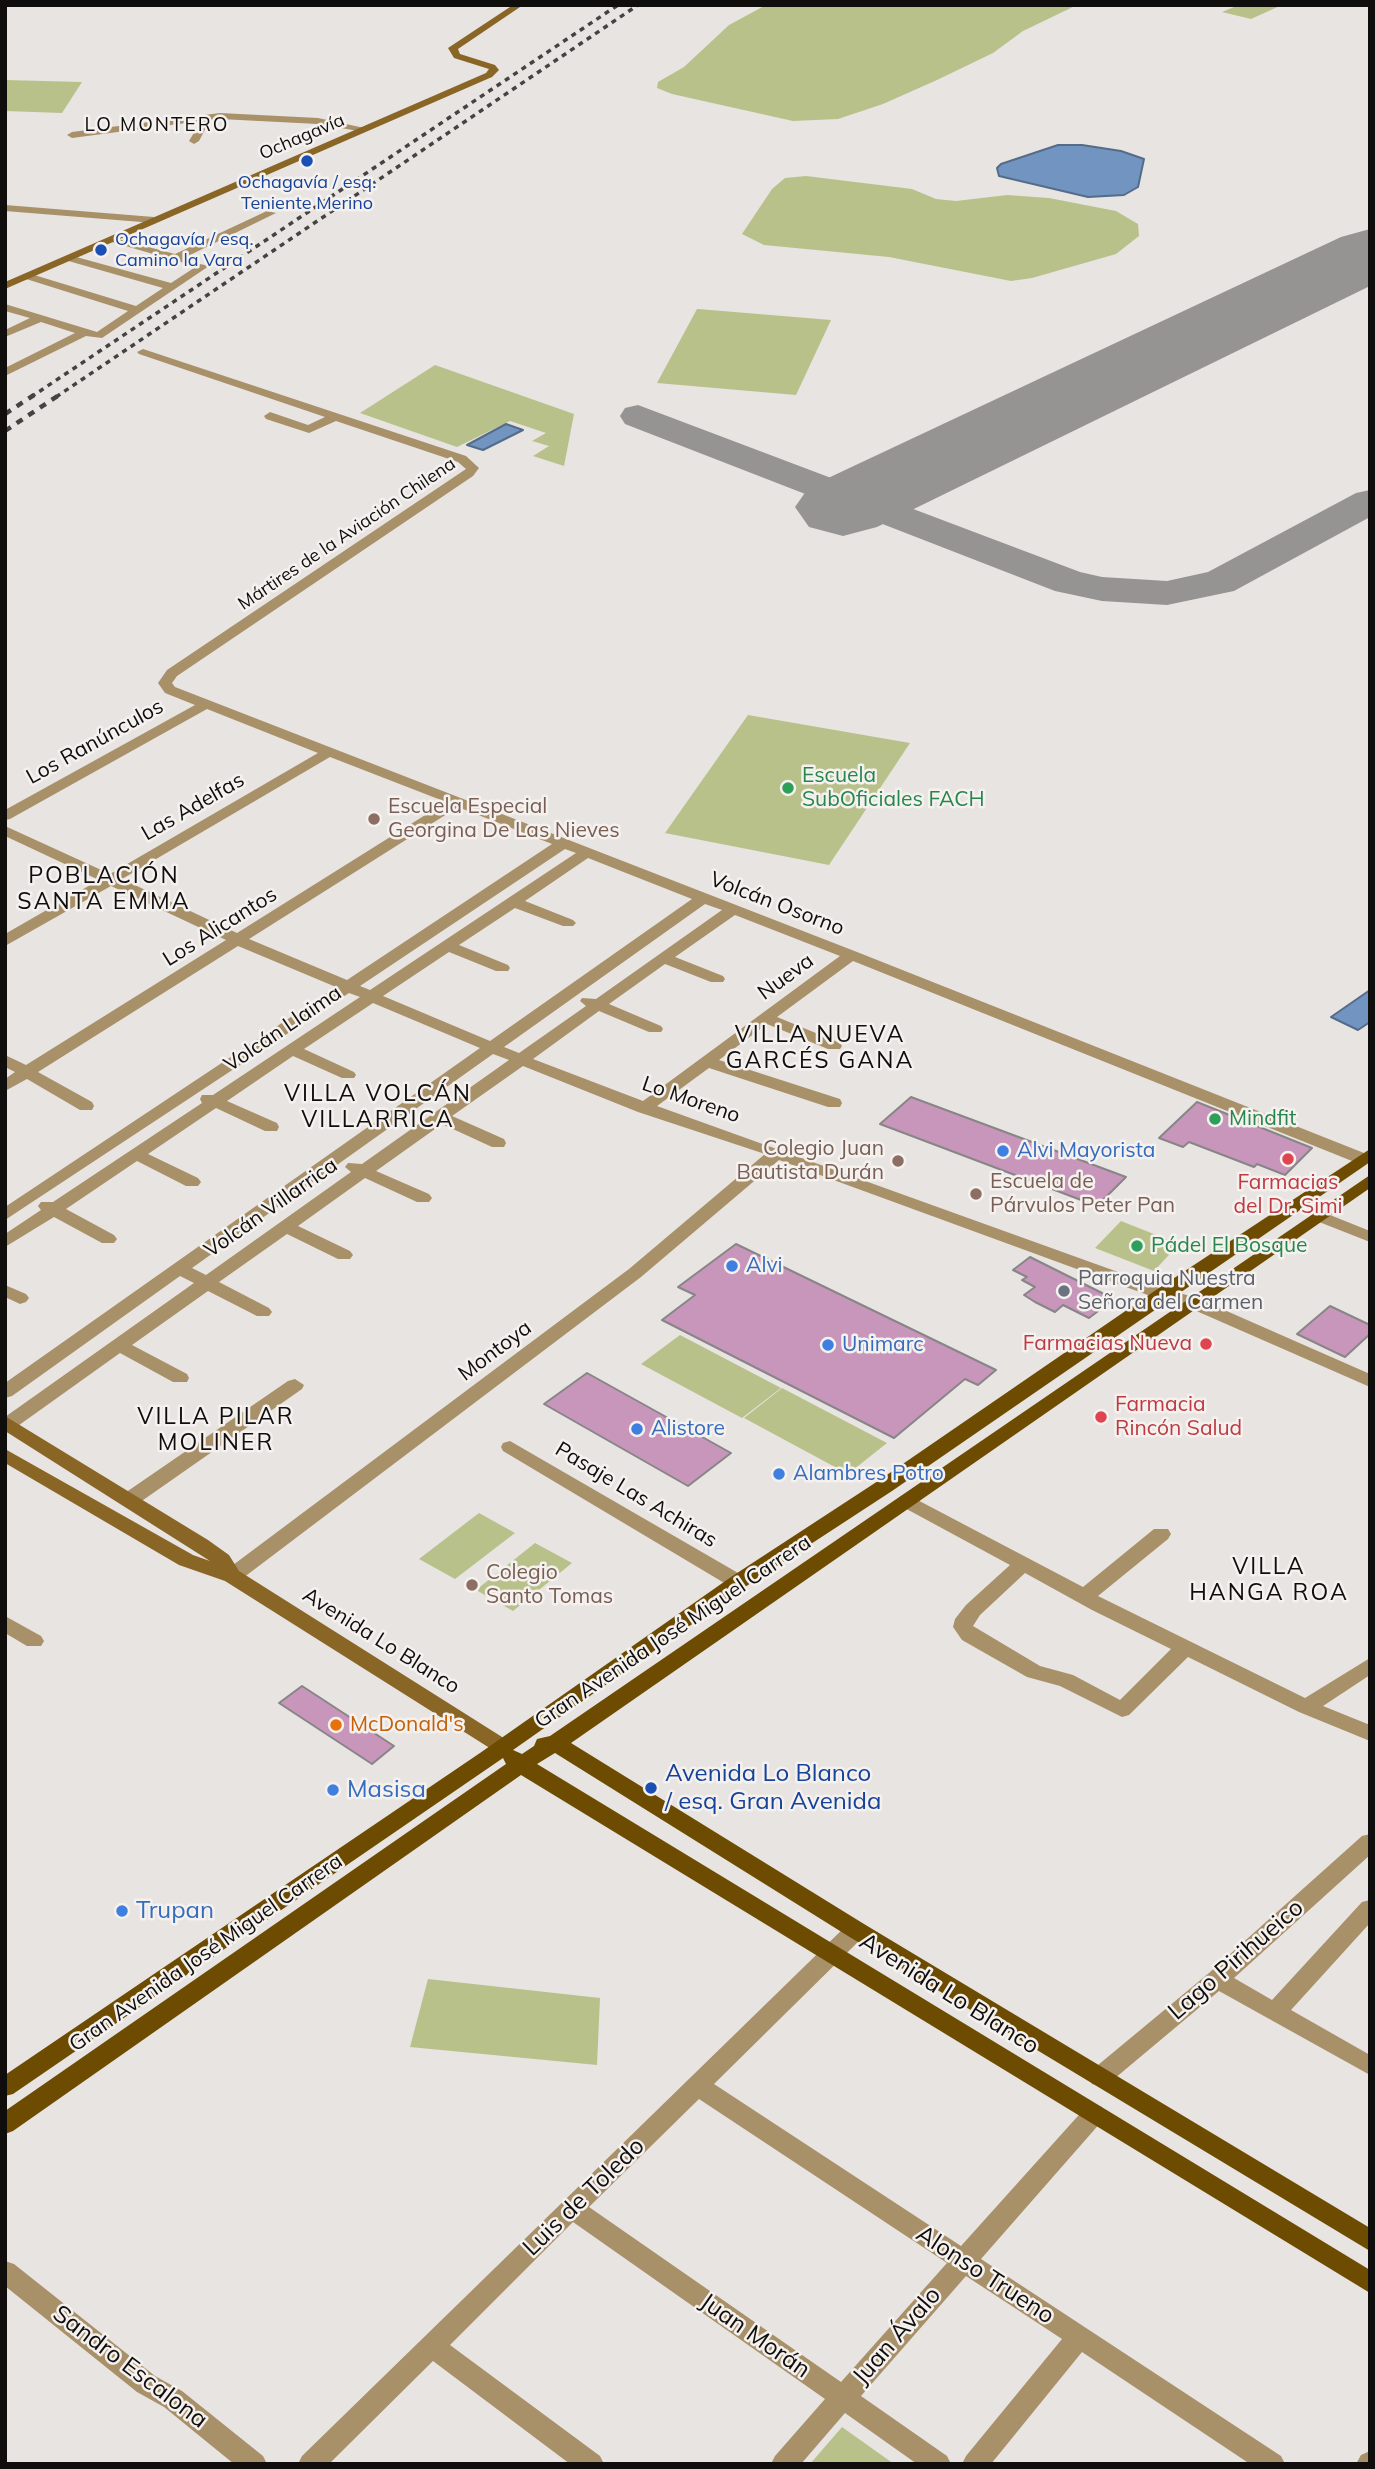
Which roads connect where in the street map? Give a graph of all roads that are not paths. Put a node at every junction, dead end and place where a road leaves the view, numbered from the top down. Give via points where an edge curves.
1 (519, 5) edge
2 (204, 117) junction
3 (364, 129) junction
4 (72, 135) dead end
5 (194, 141) dead end
6 (5, 208) edge
7 (271, 213) dead end
8 (154, 220) junction
9 (110, 240) junction
10 (69, 258) junction
11 (175, 258) junction
12 (27, 276) junction
13 (5, 286) edge
14 (172, 287) junction
15 (5, 307) edge
16 (137, 310) junction
17 (40, 318) junction
18 (85, 332) junction
19 (5, 334) edge
20 (143, 352) dead end
21 (5, 373) edge
22 (295, 404) junction
23 (335, 417) junction
24 (174, 693) joint
25 (205, 705) junction
26 (329, 752) junction
27 (456, 802) junction
28 (5, 816) edge
29 (5, 830) edge
30 (562, 844) junction
31 (586, 853) junction
32 (111, 880) junction
33 (703, 898) junction
34 (514, 902) junction
35 (733, 909) junction
36 (568, 923) dead end
37 (238, 940) junction
38 (5, 941) edge
39 (448, 946) junction
40 (851, 955) junction
41 (663, 958) junction
42 (502, 968) dead end
43 (717, 979) dead end
44 (346, 987) junction
45 (569, 993) junction
46 (370, 998) junction
47 (597, 1005) junction
48 (771, 1020) junction
49 (655, 1028) dead end
50 (834, 1046) dead end
51 (492, 1048) junction
52 (292, 1050) junction
53 (5, 1060) edge
54 (520, 1060) junction
55 (712, 1064) junction
56 (28, 1072) junction
57 (348, 1075) dead end
58 (5, 1086) edge
59 (189, 1091) junction
60 (215, 1102) junction
61 (834, 1103) dead end
62 (86, 1107) dead end
63 (644, 1108) junction
64 (440, 1117) junction
65 (271, 1127) dead end
66 (498, 1143) dead end
67 (777, 1153) junction
68 (136, 1154) junction
69 (1367, 1156) edge
70 (335, 1159) junction
71 (363, 1171) junction
72 (1370, 1180) edge
73 (192, 1182) dead end
74 (32, 1198) junction
75 (423, 1198) dead end
76 (54, 1210) junction
77 (5, 1215) edge
78 (1320, 1216) junction
79 (285, 1227) junction
80 (1370, 1237) edge
81 (108, 1239) dead end
82 (5, 1242) edge
83 (344, 1255) dead end
84 (180, 1269) junction
85 (206, 1283) junction
86 (1162, 1294) junction
87 (1191, 1302) junction
88 (263, 1312) dead end
89 (118, 1345) junction
90 (180, 1378) dead end
91 (1370, 1381) edge
92 (295, 1385) dead end
93 (5, 1392) edge
94 (6, 1423) edge
95 (510, 1447) dead end
96 (5, 1455) edge
97 (129, 1500) junction
98 (908, 1501) junction
99 (1161, 1534) dead end
100 (1024, 1563) junction
101 (232, 1576) junction
102 (738, 1583) junction
103 (1084, 1597) junction
104 (5, 1623) edge
105 (34, 1641) dead end
106 (1186, 1647) junction
107 (1370, 1665) edge
108 (1306, 1707) junction
109 (1370, 1734) edge
110 (555, 1743) junction
111 (503, 1748) junction
112 (520, 1764) junction
113 (1370, 1842) edge
114 (1370, 1908) edge
115 (856, 1930) junction
116 (833, 1954) junction
117 (1217, 1979) junction
118 (1275, 2012) junction
119 (1370, 2066) edge
120 (1100, 2077) junction
121 (698, 2086) junction
122 (5, 2087) edge
123 (1094, 2114) junction
124 (5, 2124) edge
125 (573, 2208) junction
126 (1370, 2241) edge
127 (963, 2261) junction
128 (5, 2271) edge
129 (1370, 2283) edge
130 (1079, 2337) junction
131 (432, 2346) junction
132 (842, 2397) junction
133 (254, 2464) edge
134 (311, 2464) edge
135 (590, 2464) edge
136 (783, 2464) edge
137 (938, 2464) edge
138 (975, 2464) edge
139 (1272, 2464) edge

1 - 3 main road, Ochagavía via 453,50 494,68 491,74
2 - 3 street via 307,120
2 - 4 street
2 - 5 street via 206,122
3 - 8 main road, Ochagavía
6 - 8 street
7 - 11 street
8 - 9 main road, Ochagavía
9 - 10 main road, Ochagavía
9 - 11 street
10 - 12 main road, Ochagavía
10 - 14 street
11 - 14 street via 204,266
12 - 13 main road, Ochagavía
12 - 16 street
14 - 16 street
15 - 17 street
16 - 18 street via 98,336
17 - 18 street
17 - 19 street
18 - 21 street
20 - 22 street, Mártires de la Aviación Chilena
22 - 23 street, Mártires de la Aviación Chilena
22 - 23 street via 270,416 309,429
23 - 24 street, Mártires de la Aviación Chilena via 466,461 473,469 172,673 165,683
24 - 25 street, Volcán Osorno
25 - 26 street, Volcán Osorno
25 - 28 street, Los Ranúnculos
26 - 27 street, Volcán Osorno
26 - 32 street, Las Adelfas
27 - 30 street, Volcán Osorno
27 - 37 street, Los Alicantos
29 - 32 street, Lo Moreno
30 - 31 street, Volcán Osorno
30 - 44 street, Volcán Llaima
31 - 33 street, Volcán Osorno
31 - 34 street, Volcán Llaima
32 - 37 street, Lo Moreno
32 - 38 street, Las Adelfas
33 - 35 street, Volcán Osorno
33 - 45 street, Volcán Villarrica
34 - 36 street
34 - 39 street, Volcán Llaima
35 - 40 street, Volcán Osorno
35 - 41 street, Volcán Villarrica
37 - 44 street, Lo Moreno
37 - 56 street, Los Alicantos
39 - 42 street
39 - 46 street, Volcán Llaima
40 - 48 street, Nueva
40 - 69 street, Volcán Osorno
41 - 43 street
41 - 47 street, Volcán Villarrica
44 - 46 street, Lo Moreno
44 - 59 street, Volcán Llaima
45 - 47 street
45 - 51 street, Volcán Villarrica
46 - 51 street, Lo Moreno
46 - 52 street, Volcán Llaima
47 - 49 street
47 - 54 street, Volcán Villarrica
48 - 50 street
48 - 55 street, Nueva
51 - 54 street, Lo Moreno
51 - 70 street, Volcán Villarrica
52 - 57 street
52 - 60 street, Volcán Llaima
53 - 56 street
54 - 63 street, Lo Moreno
54 - 64 street, Volcán Villarrica
55 - 61 street
55 - 63 street, Nueva
56 - 58 street, Los Alicantos
56 - 62 street
59 - 60 street
59 - 74 street, Volcán Llaima
60 - 65 street
60 - 68 street, Volcán Llaima
63 - 67 street, Lo Moreno
64 - 66 street
64 - 71 street, Volcán Villarrica
67 - 86 street, Lo Moreno
67 - 101 street, Montoya via 635,1273
68 - 73 street
68 - 76 street, Volcán Llaima
69 - 86 main road, Gran Avenida José Miguel Carrera
70 - 71 street
70 - 84 street, Volcán Villarrica
71 - 75 street
71 - 79 street, Volcán Villarrica
72 - 78 main road, Gran Avenida José Miguel Carrera
74 - 76 street
74 - 77 street, Volcán Llaima
76 - 81 street
76 - 82 street, Volcán Llaima
78 - 80 street
78 - 87 main road, Gran Avenida José Miguel Carrera
79 - 83 street
79 - 85 street, Volcán Villarrica
84 - 85 street
84 - 93 street, Volcán Villarrica
85 - 88 street
85 - 89 street, Volcán Villarrica
86 - 87 street, Lo Moreno
86 - 102 main road, Gran Avenida José Miguel Carrera
87 - 91 street, Lo Moreno
87 - 98 main road, Gran Avenida José Miguel Carrera
89 - 90 street
89 - 94 street, Volcán Villarrica
92 - 97 street
94 - 97 main road, Avenida Lo Blanco
95 - 102 street, Pasaje Las Achiras
96 - 101 main road, Avenida Lo Blanco via 186,1560
97 - 101 main road, Avenida Lo Blanco via 215,1554
98 - 100 street
98 - 110 main road, Gran Avenida José Miguel Carrera
99 - 103 street
100 - 103 street
100 - 106 street via 972,1610 963,1627 969,1635 1034,1672 1066,1680 1122,1710
101 - 111 main road, Avenida Lo Blanco
102 - 111 main road, Gran Avenida José Miguel Carrera
103 - 106 street
104 - 105 street
106 - 108 street
107 - 108 street
108 - 109 street
110 - 111 main road
110 - 112 main road, Gran Avenida José Miguel Carrera
110 - 115 main road, Avenida Lo Blanco
111 - 112 main road, Avenida Lo Blanco
111 - 122 main road, Gran Avenida José Miguel Carrera
112 - 116 main road, Avenida Lo Blanco
112 - 124 main road, Gran Avenida José Miguel Carrera
113 - 117 street, Lago Pirihueico
114 - 118 street
115 - 116 street, Luis de Toledo
115 - 120 main road, Avenida Lo Blanco
116 - 121 street, Luis de Toledo
116 - 123 main road, Avenida Lo Blanco
117 - 118 street
117 - 120 street, Lago Pirihueico
118 - 119 street
120 - 126 main road, Avenida Lo Blanco
121 - 125 street, Luis de Toledo
121 - 127 street, Alonso Trueno
123 - 127 street, Juan Ávalo
123 - 129 main road, Avenida Lo Blanco
125 - 131 street, Luis de Toledo
125 - 132 street, Juan Morán
127 - 130 street, Alonso Trueno
127 - 132 street, Juan Ávalo
128 - 133 street, Sandro Escalona
130 - 138 street
130 - 139 street, Alonso Trueno
131 - 134 street, Luis de Toledo
131 - 135 street
132 - 136 street, Juan Ávalo
132 - 137 street, Juan Morán

